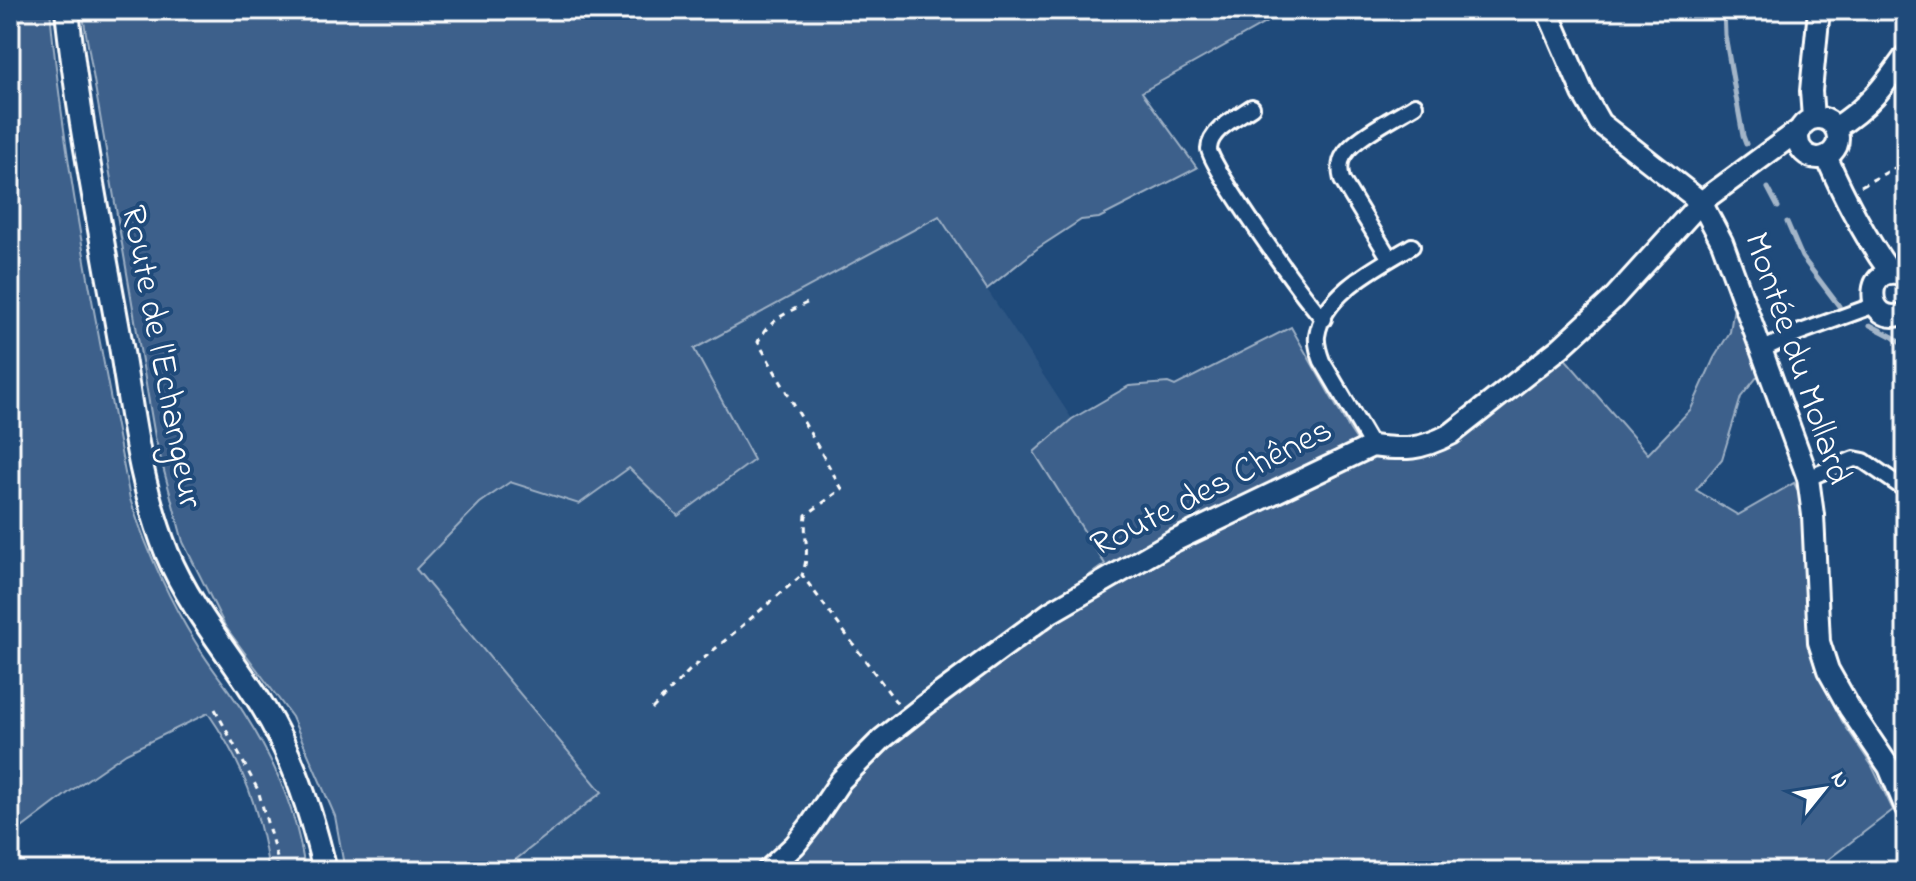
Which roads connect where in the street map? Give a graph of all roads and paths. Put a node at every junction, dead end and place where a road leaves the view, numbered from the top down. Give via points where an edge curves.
1 (67, 10) edge
2 (1547, 10) edge
3 (1819, 10) edge
4 (1906, 55) edge
5 (1415, 105) dead end
6 (1252, 107) dead end
7 (1836, 132) junction
8 (1810, 139) junction
9 (1906, 162) edge
10 (1843, 196) junction
11 (1701, 202) junction
12 (1412, 246) dead end
13 (1390, 259) junction
14 (1893, 275) edge
15 (807, 303) dead end
16 (1875, 305) junction
17 (1906, 313) edge
18 (1324, 319) junction
19 (1761, 350) junction
20 (1372, 446) junction
21 (1808, 478) junction
22 (1906, 490) edge
23 (802, 575) junction
24 (215, 709) dead end
25 (652, 709) dead end
26 (908, 719) junction
27 (1906, 808) edge
28 (277, 871) edge
29 (324, 871) edge
30 (767, 871) edge

1 - 29 main road, Route de l'Echangeur via 100,231 152,510 187,595 284,746
2 - 11 street via 1600,123
3 - 8 street
4 - 7 street via 1875,98
5 - 13 street via 1352,146 1340,169
6 - 18 street via 1217,133 1210,154
7 - 8 street via 1826,119
7 - 8 street via 1836,147
8 - 10 street
8 - 11 street, Route des Chênes via 1766,155
9 - 10 path
10 - 14 street
11 - 19 street, Montée du Mollard via 1722,242
11 - 20 street, Route des Chênes via 1612,300 1451,434 1405,450
12 - 13 street
13 - 18 street via 1349,286
14 - 16 street via 1874,287
15 - 23 path via 783,314 758,342 842,489 806,515 808,560
16 - 17 street via 1891,316
16 - 19 street
18 - 20 street via 1317,337 1319,354
19 - 21 street, Montée du Mollard
20 - 26 street, Route des Chênes via 1172,542 1051,612
21 - 22 street via 1854,459
21 - 27 street, Montée du Mollard via 1819,642 1828,670 1889,767
23 - 25 path
23 - 26 path
24 - 28 path via 258,790
26 - 30 street, Route des Chênes via 841,780 795,845

